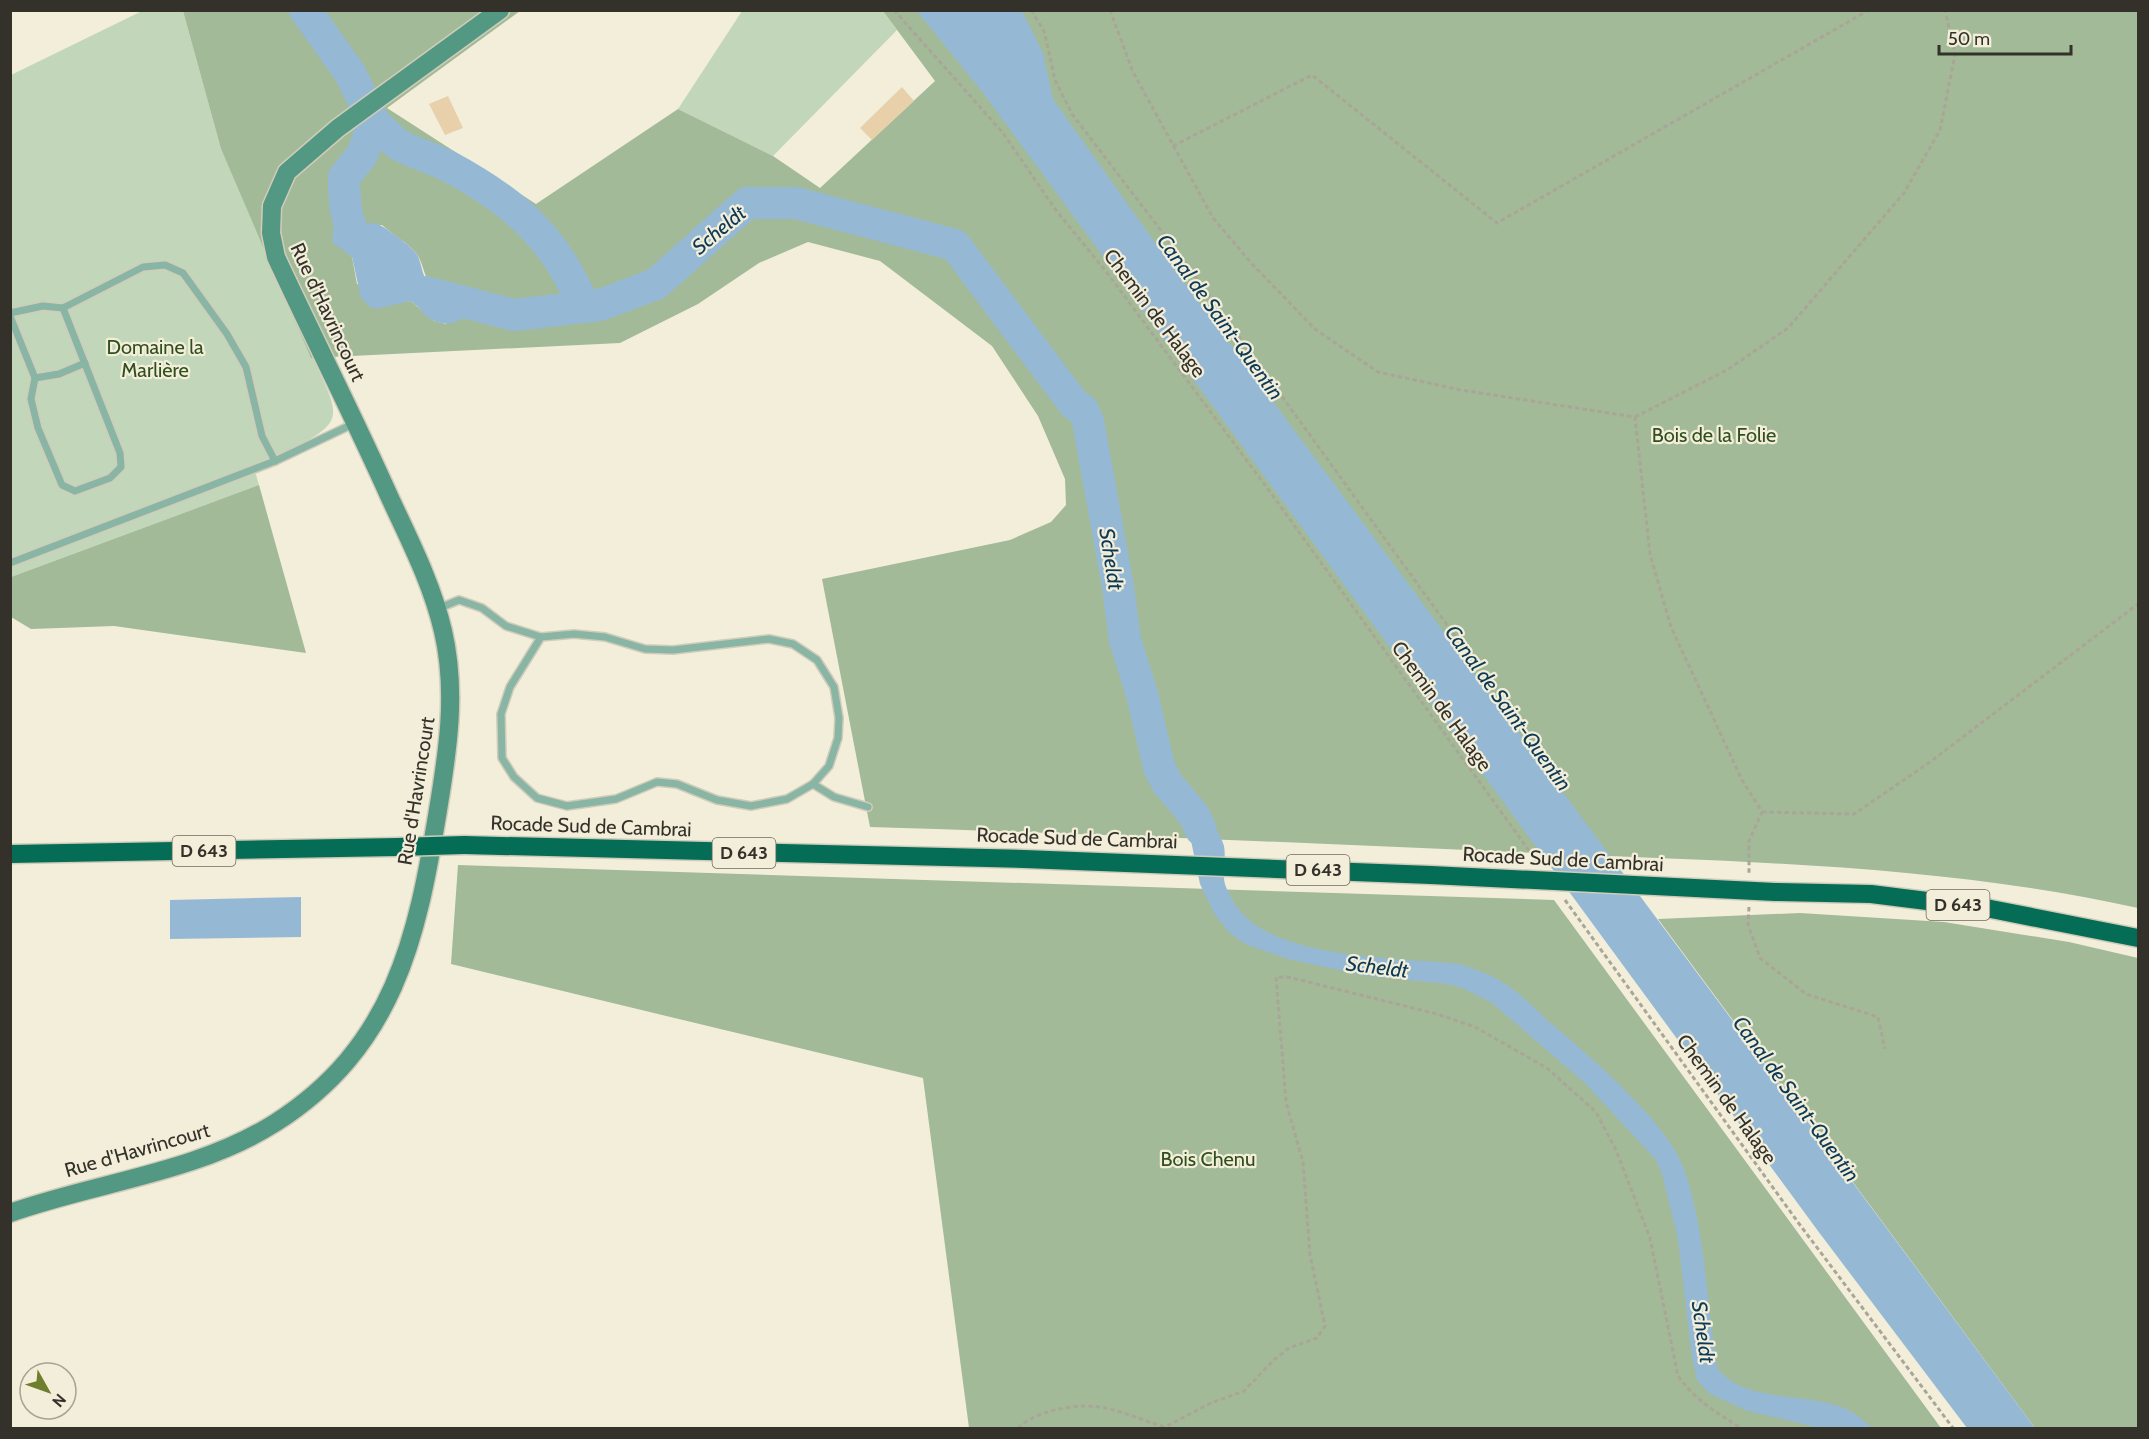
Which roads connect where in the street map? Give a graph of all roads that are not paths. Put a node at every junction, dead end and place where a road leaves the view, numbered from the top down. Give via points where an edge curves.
1 (500, 10) edge
2 (63, 308) junction
3 (10, 314) edge
4 (85, 363) junction
5 (35, 378) junction
6 (356, 423) junction
7 (275, 461) junction
8 (10, 562) edge
9 (437, 609) junction
10 (541, 637) junction
11 (813, 784) junction
12 (868, 807) dead end
13 (10, 854) edge
14 (2139, 938) edge
15 (10, 1213) edge

1 - 6 street, Rue d'Havrincourt via 338,128 287,172 272,206 271,233 276,257
2 - 3 lane via 43,306
2 - 4 lane
2 - 7 lane via 143,267 165,265 183,273 246,368 262,436
3 - 5 lane
4 - 5 lane via 59,374
4 - 5 lane via 120,453 121,467 110,478 75,491 62,484 38,428 31,399
6 - 7 lane
6 - 9 street, Rue d'Havrincourt
7 - 8 lane
9 - 10 lane via 459,600 482,608 506,626
9 - 15 street, Rue d'Havrincourt via 447,653 451,699 436,821 408,951 391,993 363,1041 303,1103 243,1140 175,1165
10 - 11 lane via 595,636 645,649 674,650 770,639 793,644 817,660 823,669 834,687 839,718 838,738 829,765
10 - 11 lane via 510,687 501,714 500,736 502,758 514,777 537,798 567,806 616,799 657,782 677,784 717,800 751,806 787,799
11 - 12 lane via 834,797
13 - 14 highway, Rocade Sud de Cambrai / D 643, bridge via 464,845 1024,859 1871,894 1991,909

